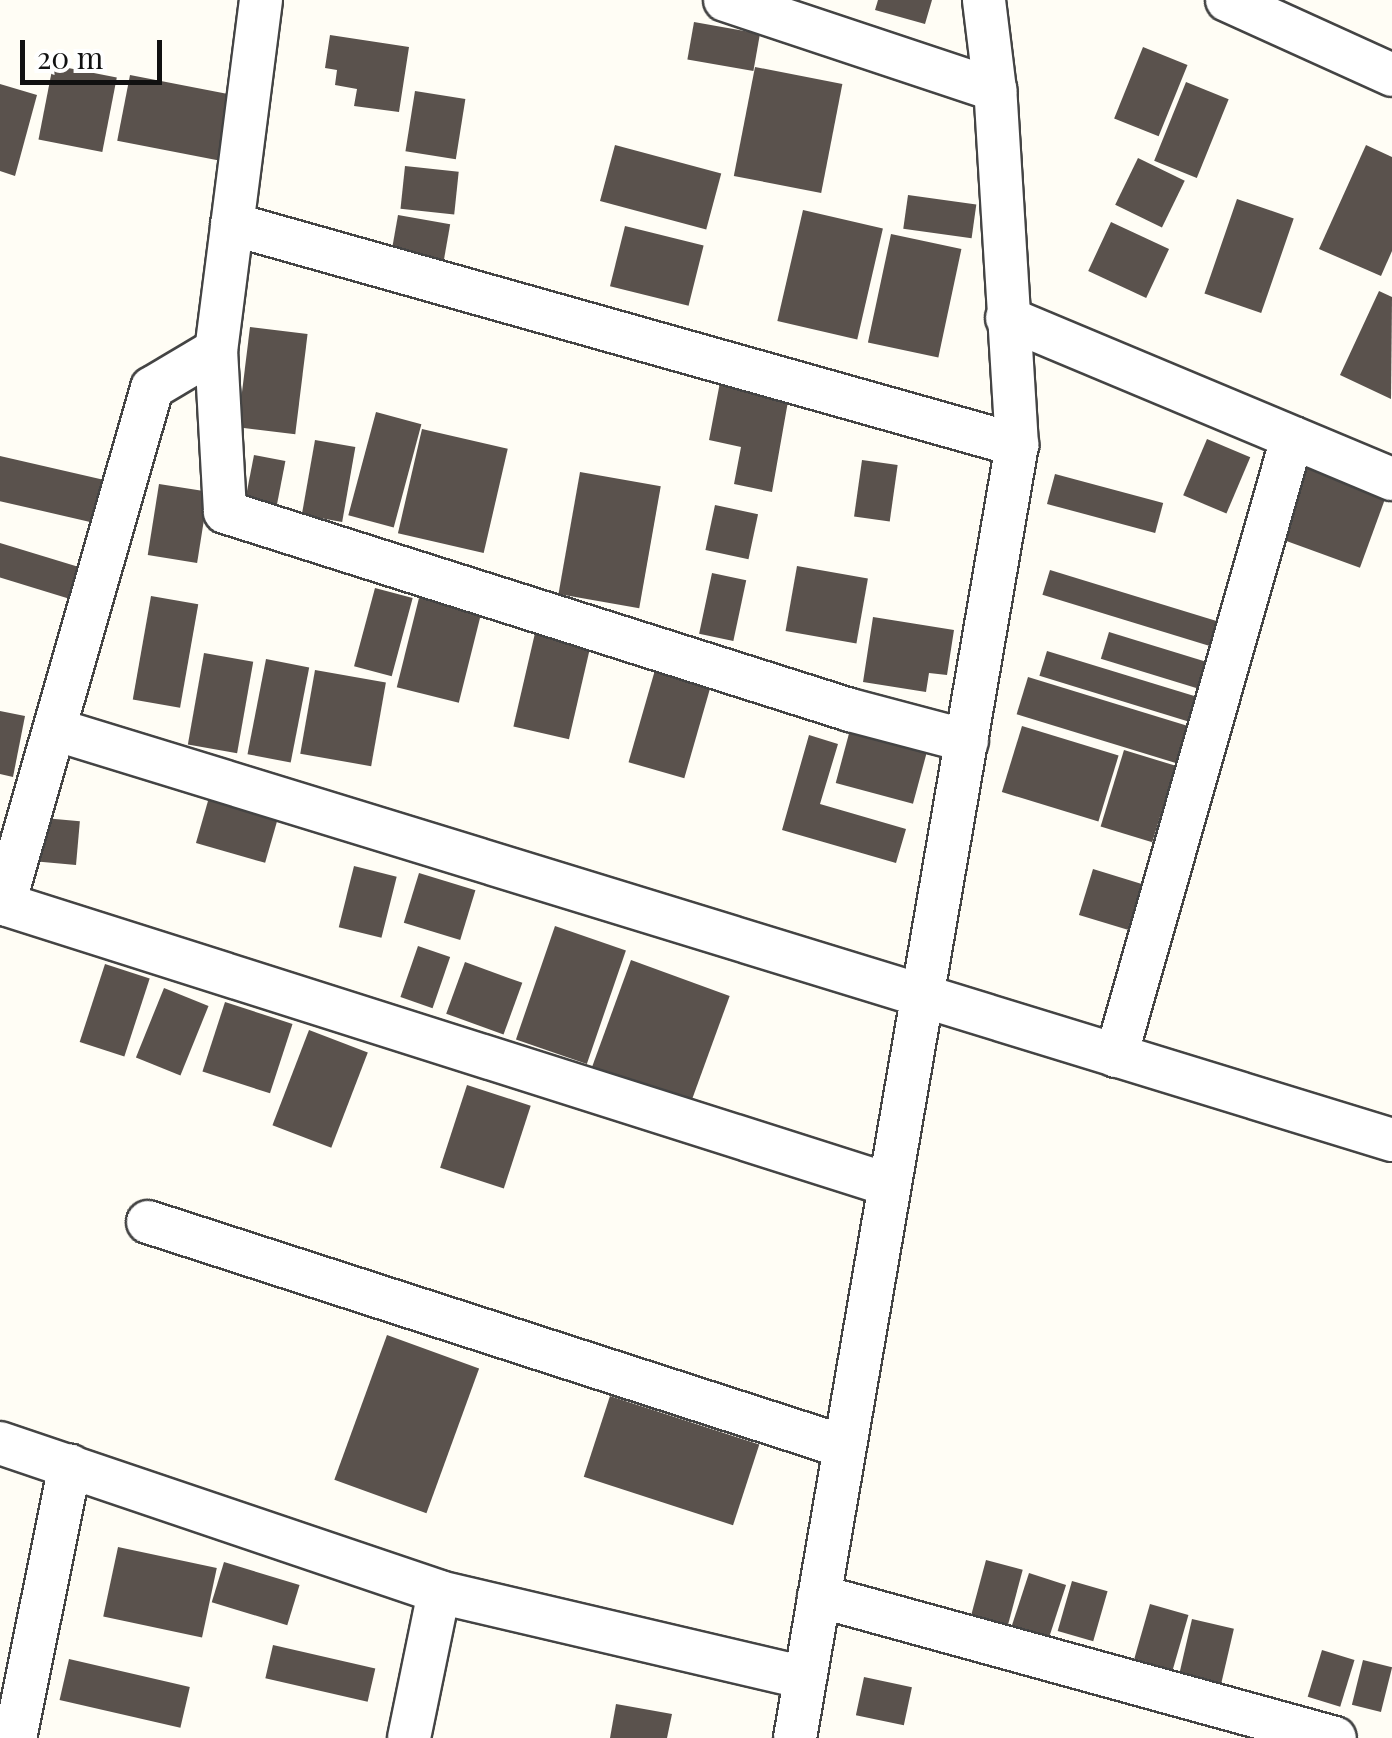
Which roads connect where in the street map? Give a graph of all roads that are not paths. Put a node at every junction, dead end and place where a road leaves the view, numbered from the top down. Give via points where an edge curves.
1 (261, 0) edge
2 (725, 0) edge
3 (984, 0) edge
4 (1227, 0) edge
5 (1392, 75) edge
6 (995, 90) junction
7 (232, 224) junction
8 (1006, 318) junction
9 (216, 350) junction
10 (1292, 438) junction
11 (1017, 445) junction
12 (1392, 480) edge
13 (57, 730) junction
14 (968, 741) junction
15 (923, 998) junction
16 (1116, 1056) junction
17 (1392, 1140) edge
18 (890, 1185) junction
19 (148, 1222) dead end
20 (0, 1443) edge
21 (845, 1447) junction
22 (70, 1466) junction
23 (439, 1592) junction
24 (818, 1596) junction
25 (805, 1678) junction
26 (15, 1738) edge
27 (409, 1738) edge
28 (795, 1738) edge
29 (1335, 1738) edge

1 - 7 street
2 - 6 street
3 - 6 street
4 - 5 street
6 - 8 street
7 - 9 street
7 - 11 street
8 - 10 street
8 - 11 street
9 - 13 street via 152,388
9 - 14 street via 225,512 850,710
10 - 12 street
10 - 16 street
11 - 14 street
13 - 15 street
13 - 18 street via 4,904
14 - 15 street
15 - 16 street
15 - 18 street
16 - 17 street
18 - 21 street
19 - 21 street
20 - 22 street
21 - 24 street
22 - 23 street
22 - 26 street
23 - 25 street
23 - 27 street
24 - 25 street
24 - 29 street
25 - 28 street

